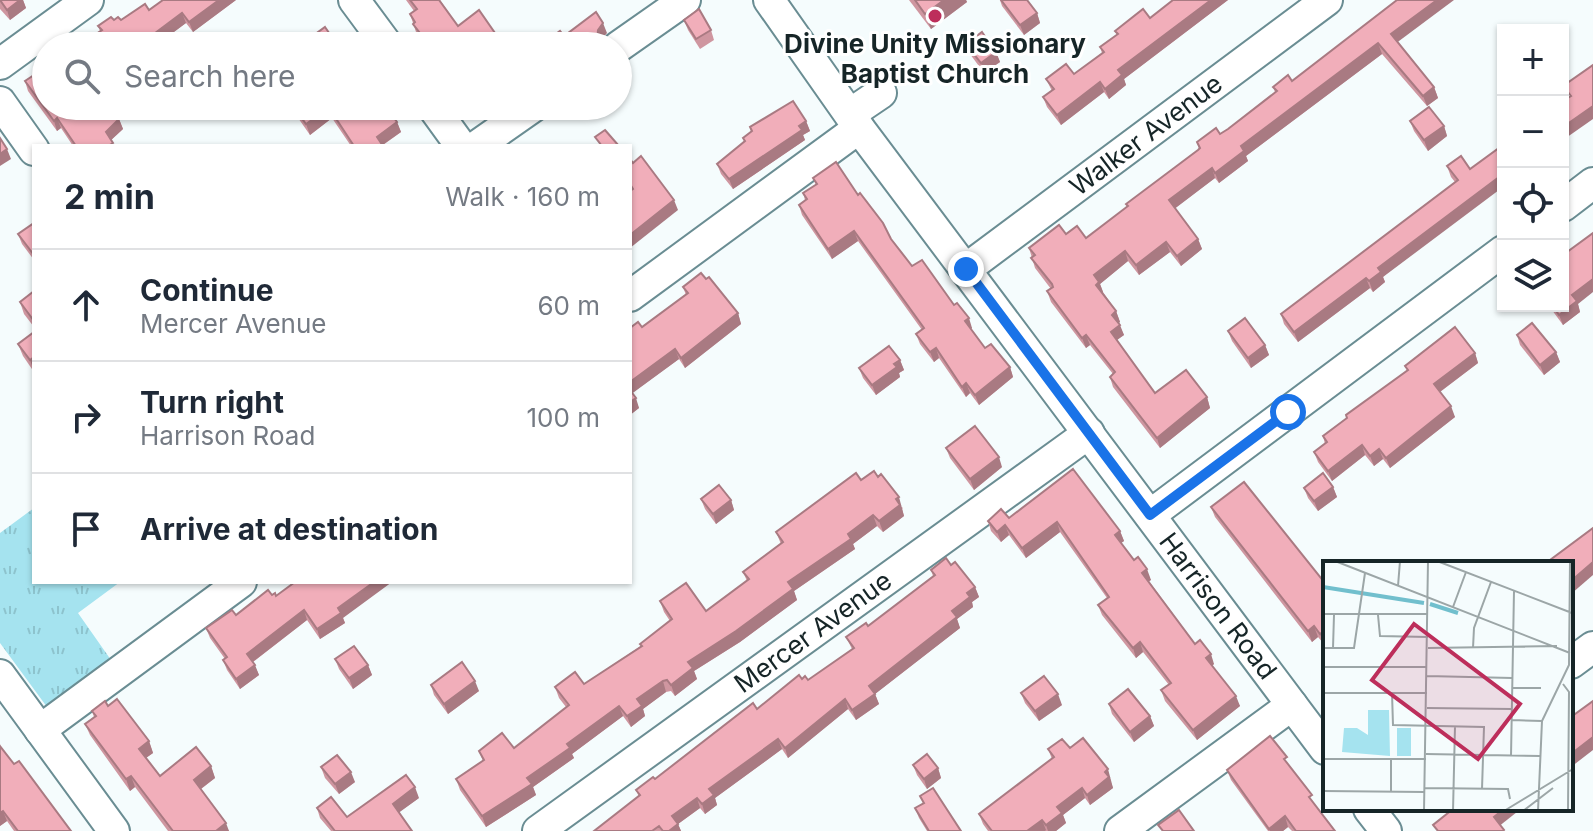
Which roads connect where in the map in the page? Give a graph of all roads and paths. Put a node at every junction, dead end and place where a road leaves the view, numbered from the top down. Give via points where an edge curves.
1 (88, 0) edge
2 (354, 0) edge
3 (685, 0) edge
4 (769, 0) edge
5 (1308, 5) edge
6 (44, 32) edge
7 (378, 32) edge
8 (632, 37) edge
9 (32, 41) edge
10 (0, 64) edge
11 (881, 93) dead end
12 (0, 102) edge
13 (442, 120) edge
14 (514, 120) edge
15 (854, 121) junction
16 (460, 144) edge
17 (480, 144) edge
18 (32, 147) edge
19 (1593, 183) edge
20 (1569, 201) edge
21 (1497, 255) edge
22 (966, 269) junction
23 (632, 294) edge
24 (1089, 433) junction
25 (1150, 515) junction
26 (238, 584) edge
27 (1593, 647) edge
28 (1573, 662) edge
29 (0, 675) edge
30 (1292, 705) junction
31 (40, 730) junction
32 (1323, 746) edge
33 (114, 831) edge
34 (538, 831) edge
35 (1120, 831) edge

1 - 6 street
2 - 7 street
3 - 8 street
4 - 15 street, Harrison Road
5 - 22 street, Walker Avenue
9 - 10 street
11 - 15 street
12 - 18 street
13 - 16 street
14 - 17 street
15 - 22 street, Harrison Road
15 - 23 street
19 - 20 street
21 - 25 street
22 - 24 street, Harrison Road
24 - 25 street, Harrison Road
24 - 34 street, Mercer Avenue
25 - 30 street, Harrison Road
26 - 31 street
27 - 28 street
29 - 31 street
30 - 32 street, Harrison Road
30 - 35 street
31 - 33 street

